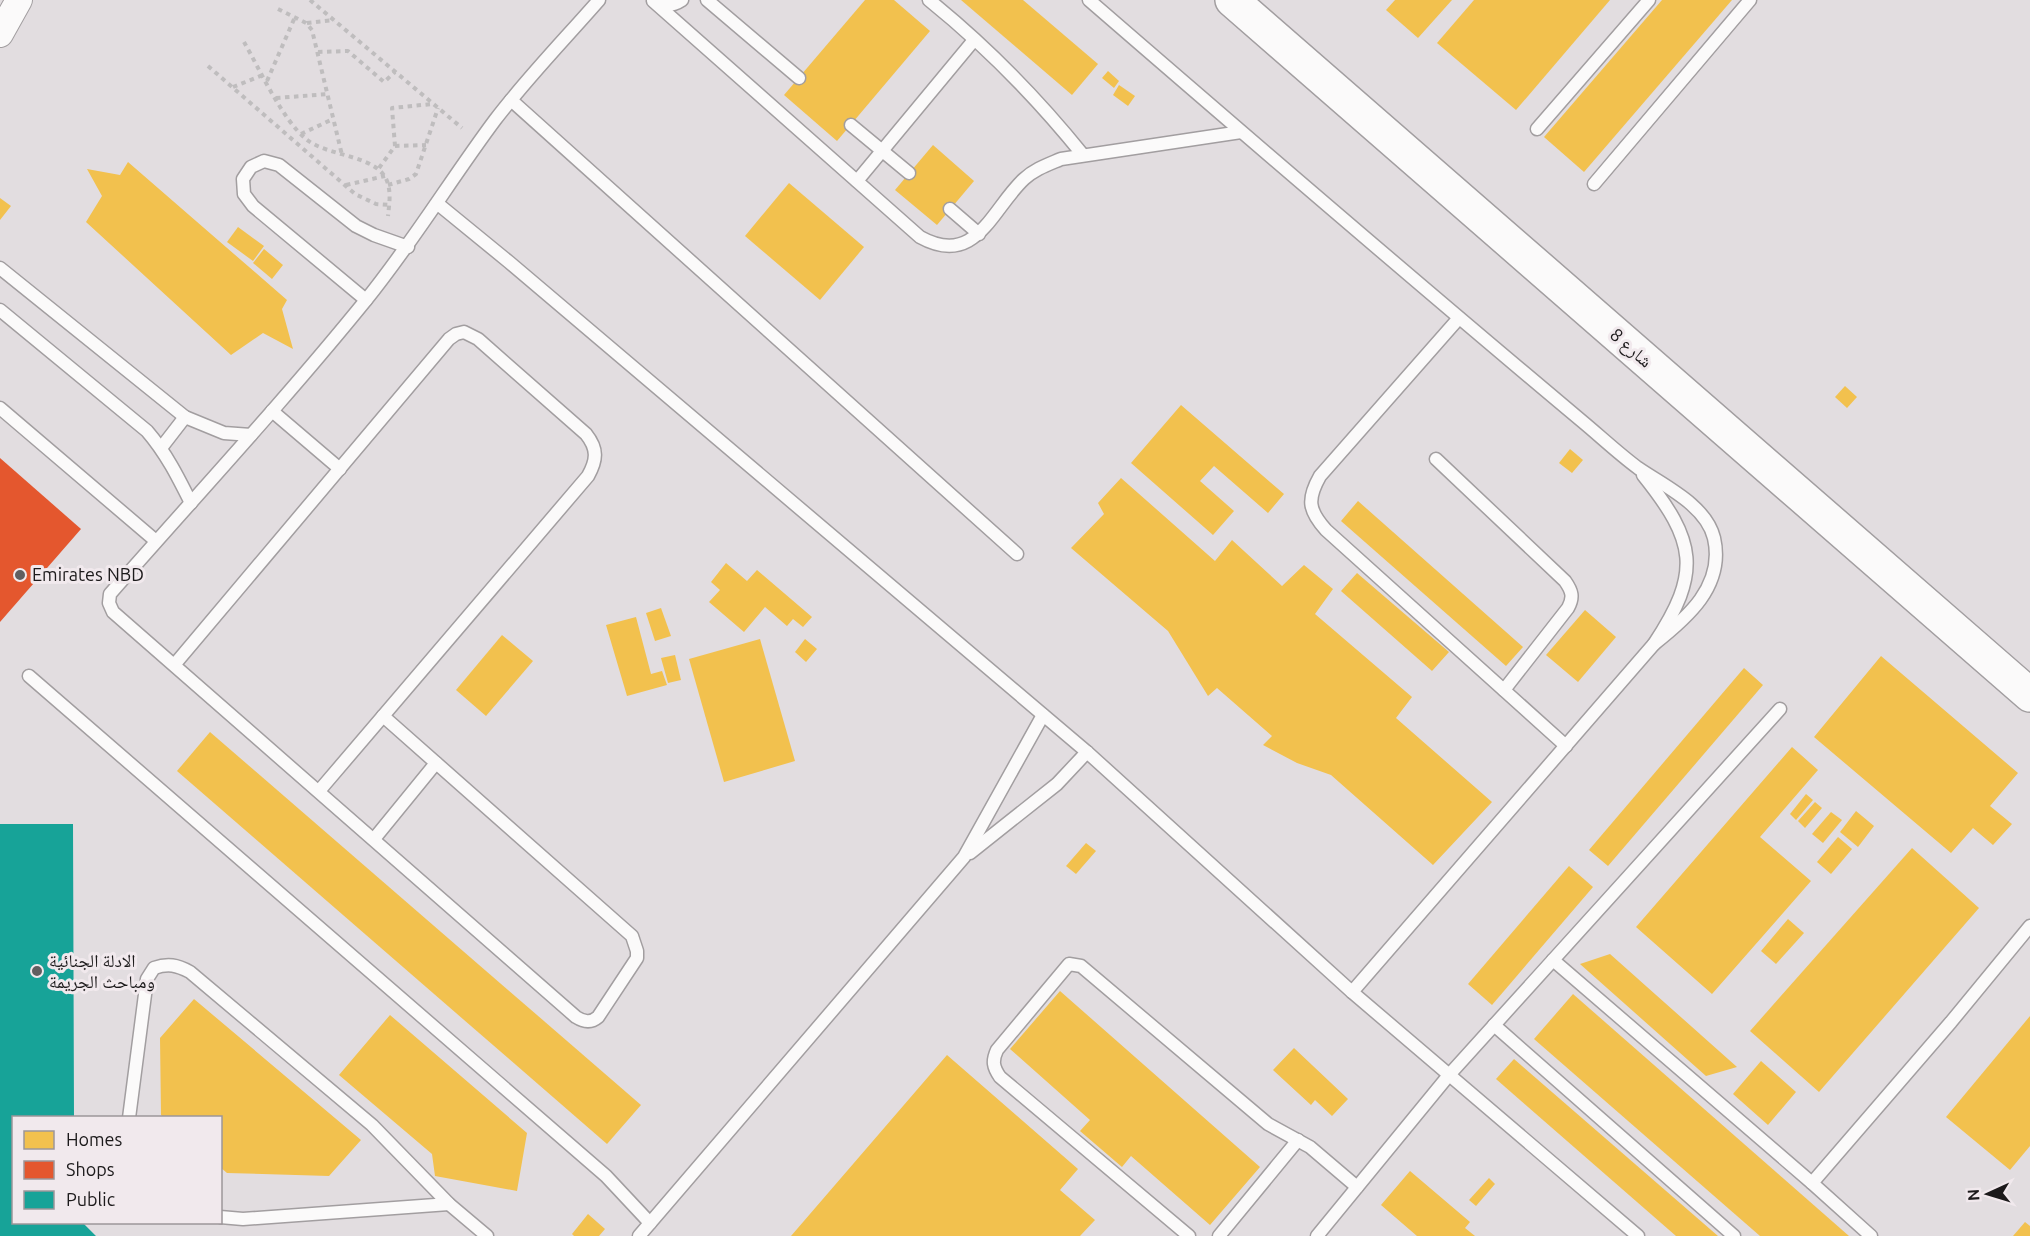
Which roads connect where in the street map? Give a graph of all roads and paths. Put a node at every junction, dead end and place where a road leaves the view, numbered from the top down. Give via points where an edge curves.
1 (19, 0) edge
2 (309, 0) edge
3 (599, 0) edge
4 (682, 0) edge
5 (707, 0) edge
6 (929, 0) edge
7 (1089, 0) edge
8 (1232, 0) edge
9 (1649, 0) edge
10 (1750, 0) edge
11 (652, 1) edge
12 (278, 9) dead end
13 (295, 17) junction
14 (334, 20) junction
15 (306, 23) junction
16 (0, 34) edge
17 (974, 40) junction
18 (244, 42) dead end
19 (318, 52) junction
20 (208, 66) dead end
21 (396, 72) junction
22 (263, 75) junction
23 (799, 78) dead end
24 (267, 81) junction
25 (233, 87) junction
26 (329, 94) junction
27 (276, 98) junction
28 (511, 100) junction
29 (433, 104) junction
30 (438, 108) junction
31 (334, 119) junction
32 (850, 125) dead end
33 (1537, 129) dead end
34 (1241, 132) junction
35 (301, 134) junction
36 (478, 142) junction
37 (426, 145) junction
38 (395, 146) junction
39 (882, 151) junction
40 (1083, 155) junction
41 (343, 156) junction
42 (378, 168) junction
43 (909, 173) dead end
44 (385, 176) junction
45 (857, 182) junction
46 (1594, 184) dead end
47 (346, 185) junction
48 (388, 185) junction
49 (438, 204) junction
50 (389, 205) junction
51 (950, 209) dead end
52 (979, 234) junction
53 (387, 240) junction
54 (408, 247) junction
55 (0, 268) edge
56 (366, 300) junction
57 (0, 310) edge
58 (1459, 318) junction
59 (0, 408) edge
60 (272, 411) junction
61 (185, 417) junction
62 (251, 435) junction
63 (161, 448) junction
64 (1436, 459) dead end
65 (1637, 467) junction
66 (340, 469) junction
67 (191, 503) junction
68 (156, 541) junction
69 (1017, 554) dead end
70 (1654, 644) junction
71 (175, 664) junction
72 (29, 676) dead end
73 (1504, 690) junction
74 (2030, 695) edge
75 (1780, 709) dead end
76 (1043, 714) junction
77 (383, 716) junction
78 (1566, 746) junction
79 (1087, 752) junction
80 (436, 763) junction
81 (319, 791) junction
82 (374, 839) junction
83 (964, 857) junction
84 (2030, 926) edge
85 (1553, 960) junction
86 (1352, 992) junction
87 (1494, 1025) junction
88 (1449, 1075) junction
89 (129, 1116) edge
90 (1298, 1140) junction
91 (1812, 1183) junction
92 (1357, 1187) junction
93 (449, 1204) junction
94 (222, 1217) edge
95 (650, 1223) junction
96 (1320, 1235) edge
97 (487, 1236) edge
98 (639, 1236) edge
99 (1188, 1236) edge
100 (1219, 1236) edge
101 (1638, 1236) edge
102 (1734, 1236) edge
103 (1871, 1236) edge

1 - 16 street
2 - 14 path
3 - 28 lane
4 - 11 lane via 663,6
5 - 23 lane
6 - 17 lane
7 - 34 lane
8 - 74 street, شارع 8
9 - 33 lane
10 - 46 lane
11 - 45 lane
12 - 13 path
13 - 15 path
13 - 24 path
14 - 15 path
14 - 21 path
15 - 19 path
17 - 39 lane
17 - 40 lane via 1014,75
18 - 22 path
19 - 21 path via 348,51 384,82
19 - 26 path
20 - 25 path
21 - 29 path
22 - 24 path
22 - 25 path
24 - 27 path
25 - 47 path
26 - 27 path
26 - 31 path
27 - 35 path
28 - 36 lane
28 - 69 lane
29 - 30 path
29 - 38 path via 392,108
30 - 36 path
30 - 37 path
31 - 35 path
31 - 41 path
32 - 39 lane
34 - 40 lane
34 - 58 lane
35 - 41 path
36 - 49 lane
37 - 38 path
37 - 48 path via 414,177
38 - 42 path
39 - 43 lane
39 - 45 lane
40 - 52 lane via 1040,167 1024,180
41 - 42 path
42 - 44 path
44 - 47 path
44 - 48 path
45 - 52 lane via 934,245 950,247
47 - 50 path via 366,201
48 - 50 path
49 - 54 lane
49 - 76 lane
50 - 53 path
51 - 52 lane
53 - 54 lane
53 - 56 lane via 356,226 279,165 264,161 251,167 243,179 244,194 253,206
54 - 56 lane
55 - 61 lane
56 - 60 lane
57 - 63 lane via 147,431
58 - 65 lane
58 - 73 lane via 1320,476 1312,491 1311,505 1326,530
59 - 68 lane
60 - 62 lane
60 - 66 lane
61 - 62 lane via 224,433
61 - 63 lane
62 - 67 lane
63 - 67 lane
64 - 73 lane via 1565,580 1572,594 1568,608
65 - 70 lane via 1675,520 1687,557 1687,577 1680,599
65 - 70 lane via 1690,503 1714,537 1716,558 1711,585 1682,621
66 - 71 lane
66 - 77 lane via 449,339 464,332 586,434 596,453 588,477
67 - 68 lane
68 - 71 lane via 110,594 109,603 113,612
70 - 78 lane
71 - 81 lane
72 - 95 lane via 606,1176
73 - 78 lane
75 - 85 lane
76 - 79 lane
76 - 83 lane
77 - 80 lane
77 - 81 lane
78 - 86 lane
79 - 83 lane via 1057,784
79 - 86 lane
80 - 82 lane
80 - 82 lane via 632,936 637,951 634,965 598,1017 587,1022 576,1017
81 - 82 lane
83 - 95 lane
84 - 91 lane
85 - 87 lane
85 - 91 lane
86 - 88 lane
87 - 88 lane
87 - 102 lane
88 - 92 lane
88 - 101 lane
89 - 93 lane via 147,979 154,968 178,966 372,1125
90 - 92 lane
90 - 99 lane via 1268,1124 1081,966 1075,963 1064,968 997,1050 995,1070
90 - 100 lane
91 - 103 lane
92 - 96 lane
93 - 94 lane via 243,1219
93 - 97 lane
95 - 98 lane

